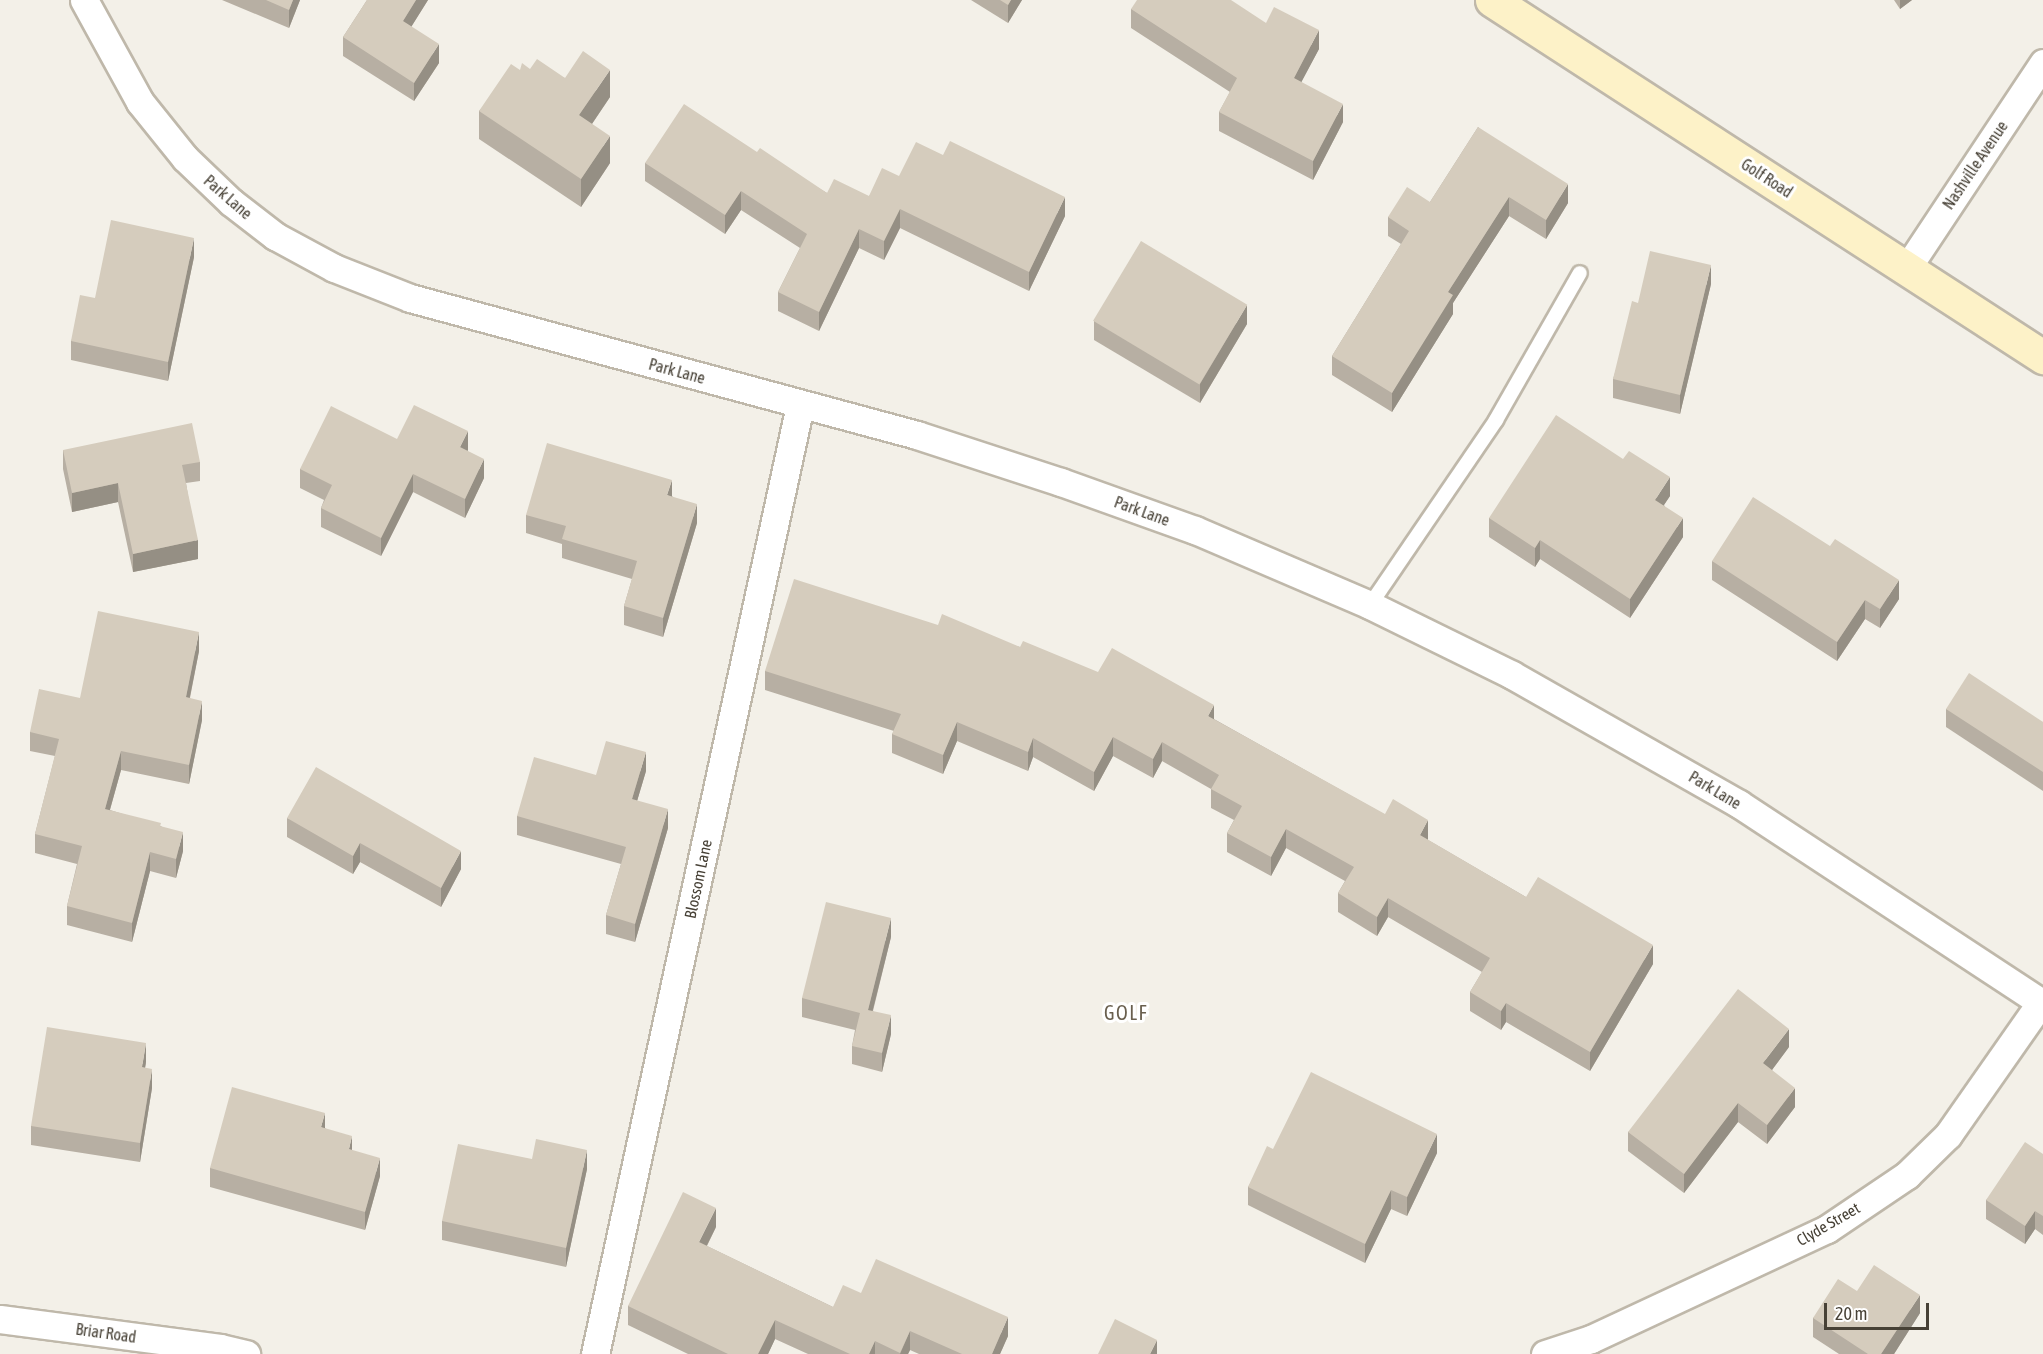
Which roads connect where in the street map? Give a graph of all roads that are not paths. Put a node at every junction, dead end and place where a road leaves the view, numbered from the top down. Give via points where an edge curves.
1 (84, 0) edge
2 (1492, 0) edge
3 (2043, 63) edge
4 (1907, 268) junction
5 (1580, 273) dead end
6 (2043, 357) edge
7 (800, 405) junction
8 (1370, 605) junction
9 (2042, 1003) edge
10 (0, 1319) edge
11 (1591, 1339) junction
12 (246, 1354) edge
13 (595, 1354) edge
14 (1545, 1354) edge
15 (1616, 1354) edge

1 - 7 street, Park Lane via 140,102 185,158 231,202 275,236 334,268 410,298
2 - 4 main road, Golf Road
3 - 4 street, Nashville Avenue
4 - 6 main road, Golf Road
5 - 8 lane via 1496,420
7 - 8 street, Park Lane via 917,435 1061,482 1195,530
7 - 13 street, Blossom Lane
8 - 9 street, Park Lane via 1512,675 1739,804
9 - 11 street, Clyde Street via 1948,1135 1907,1175 1827,1229
10 - 12 street, Briar Road
11 - 14 street, Clyde Street
11 - 15 street

